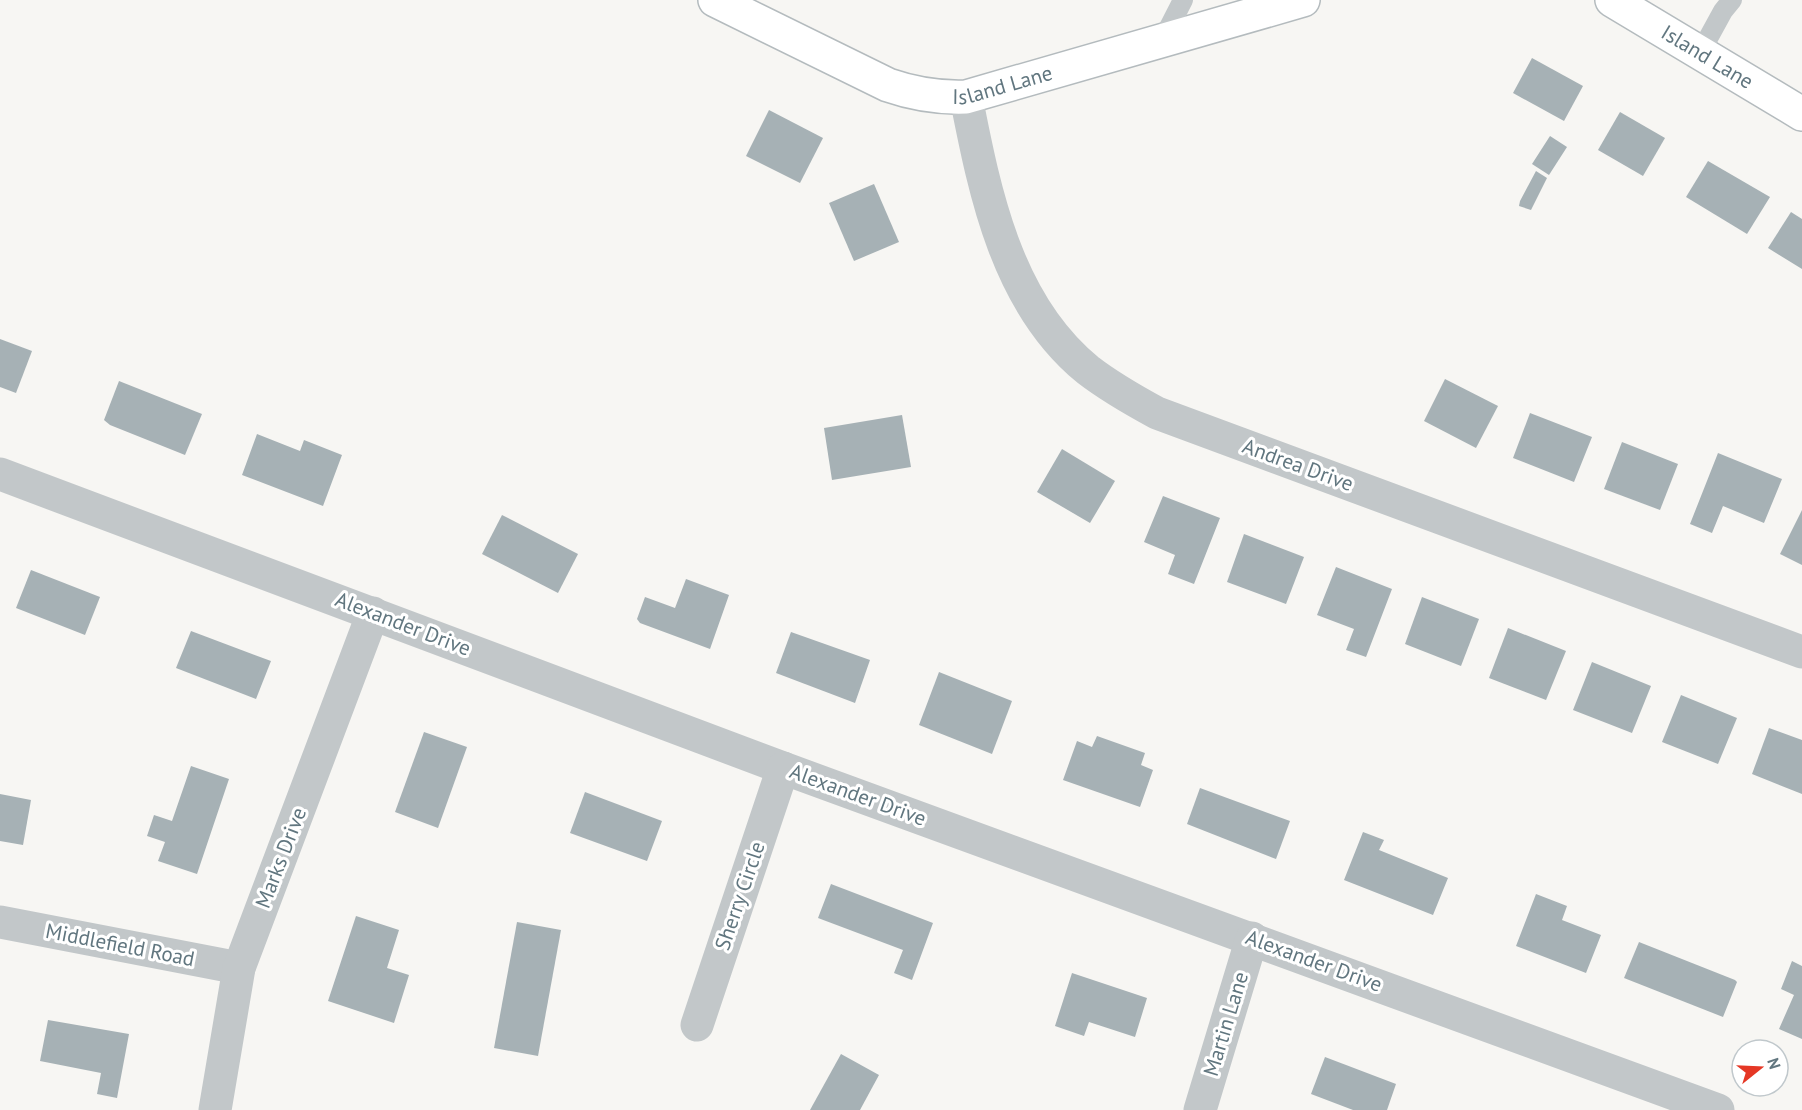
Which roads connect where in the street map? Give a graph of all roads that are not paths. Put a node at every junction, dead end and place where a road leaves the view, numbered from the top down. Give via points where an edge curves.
1 (715, 0) edge
2 (1183, 0) edge
3 (1303, 0) edge
4 (1612, 0) edge
5 (1732, 0) edge
6 (1163, 39) junction
7 (1700, 53) junction
8 (966, 97) junction
9 (1802, 114) edge
10 (0, 474) edge
11 (373, 613) junction
12 (1802, 651) edge
13 (783, 768) junction
14 (0, 922) edge
15 (1252, 938) junction
16 (239, 968) junction
17 (697, 1024) dead end
18 (215, 1110) edge
19 (1200, 1110) edge
20 (1718, 1110) edge

1 - 8 street, Island Lane via 888,85 924,95
2 - 6 lane
3 - 6 street, Island Lane
4 - 7 street, Island Lane
5 - 7 lane
6 - 8 street, Island Lane
7 - 9 street, Island Lane
8 - 12 street, Andrea Drive via 982,180 1001,239 1028,299 1054,336 1116,392 1157,413
10 - 11 street, Alexander Drive
11 - 13 street, Alexander Drive
11 - 16 street, Marks Drive
13 - 15 street, Alexander Drive
13 - 17 street, Sherry Circle
14 - 16 street, Middlefield Road
15 - 19 street, Martin Lane
15 - 20 street, Alexander Drive
16 - 18 street, Marks Drive

